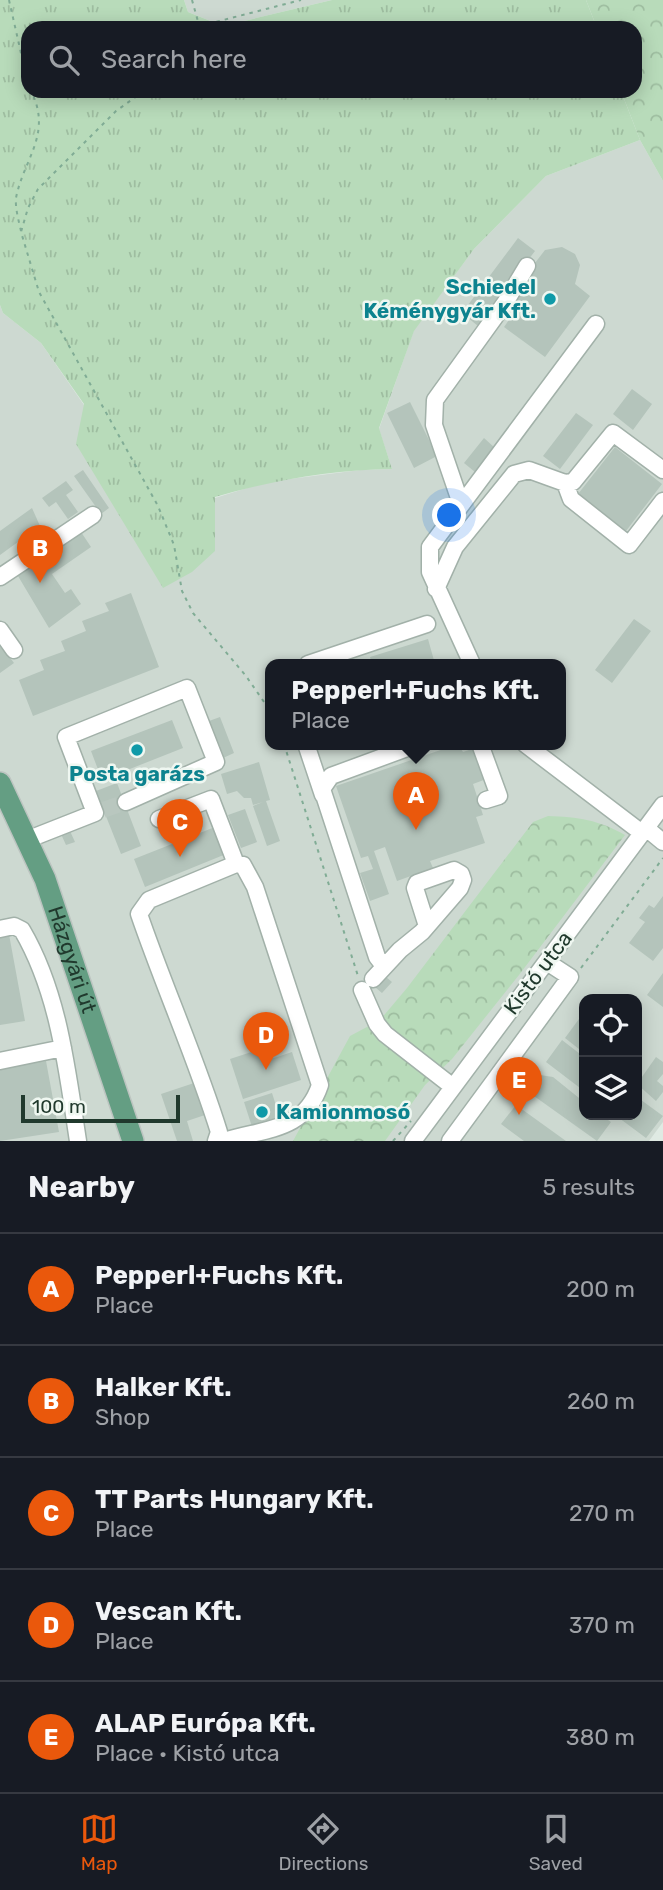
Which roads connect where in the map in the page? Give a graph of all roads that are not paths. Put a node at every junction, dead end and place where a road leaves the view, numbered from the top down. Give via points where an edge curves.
1 (527, 266) dead end
2 (596, 324) dead end
3 (663, 470) edge
4 (565, 483) junction
5 (663, 501) edge
6 (461, 504) junction
7 (93, 515) dead end
8 (0, 577) edge
9 (436, 589) junction
10 (427, 624) dead end
11 (0, 630) edge
12 (14, 650) dead end
13 (323, 659) edge
14 (470, 659) edge
15 (308, 750) edge
16 (401, 750) edge
17 (482, 750) edge
18 (533, 750) edge
19 (0, 783) edge
20 (324, 797) junction
21 (486, 800) dead end
22 (125, 802) tunnel mouth
23 (663, 805) edge
24 (159, 819) dead end
25 (644, 831) junction
26 (29, 839) junction
27 (663, 842) edge
28 (236, 864) junction
29 (427, 926) dead end
30 (0, 929) edge
31 (547, 962) junction
32 (384, 966) junction
33 (64, 1048) junction
34 (0, 1061) edge
35 (453, 1087) junction
36 (280, 1127) junction
37 (78, 1141) edge
38 (133, 1141) edge
39 (216, 1141) edge
40 (224, 1141) edge
41 (252, 1141) edge
42 (413, 1141) edge
43 (450, 1141) edge

1 - 6 street via 435,400 434,425
2 - 6 street
3 - 4 street via 613,433 581,475
4 - 5 street via 571,499 629,545
4 - 9 street via 537,471 514,474 455,547
6 - 9 street via 430,547 430,572
7 - 8 street
9 - 14 street
10 - 13 street
11 - 12 street
15 - 20 street
16 - 20 street via 331,775 322,789
17 - 21 street via 499,796
18 - 25 street
19 - 26 main road, Házgyári út
20 - 32 street via 377,957
22 - 26 street via 216,762 187,688 66,737 99,811
23 - 25 street, Kistó utca
24 - 28 street via 211,799
25 - 27 street
25 - 31 street, Kistó utca
26 - 38 main road, Házgyári út
28 - 36 street via 248,870 255,887 320,1085 296,1119
28 - 39 street via 149,900 139,914 199,1069 219,1132
29 - 32 street
30 - 33 street via 15,926 28,940
31 - 35 street, Kistó utca
31 - 43 street via 570,977 502,1081
32 - 35 street via 368,985 377,1024
33 - 34 street
33 - 37 street
35 - 42 street, Kistó utca
36 - 40 street
36 - 41 street

